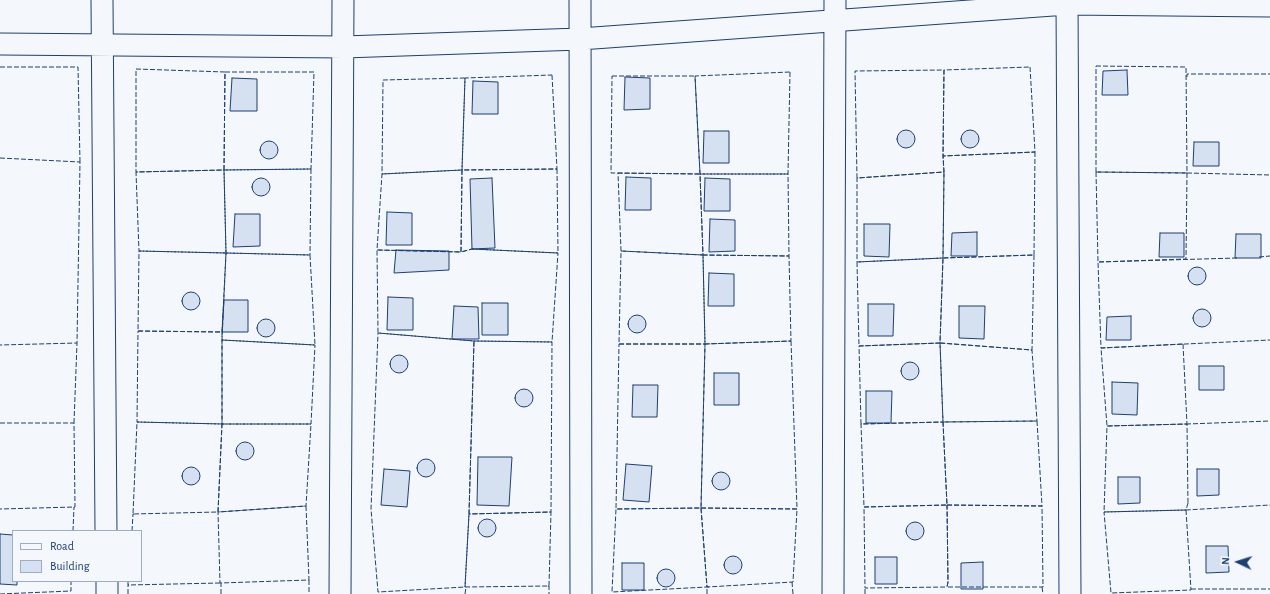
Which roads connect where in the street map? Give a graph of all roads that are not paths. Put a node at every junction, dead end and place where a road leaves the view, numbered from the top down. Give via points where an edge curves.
1 (102, 0) edge
2 (343, 0) edge
3 (580, 0) edge
4 (834, 0) edge
5 (1067, 2) edge
6 (1270, 6) edge
7 (835, 21) junction
8 (580, 39) junction
9 (0, 44) edge
10 (101, 44) junction
11 (344, 46) junction
12 (106, 530) edge
13 (107, 582) edge
14 (107, 594) edge
15 (340, 594) edge
16 (581, 594) edge
17 (833, 594) edge
18 (1070, 594) edge

1 - 10 street
2 - 11 street
3 - 8 street
4 - 7 street
5 - 6 street
5 - 7 street
5 - 18 street
7 - 8 street
7 - 17 street
8 - 11 street
8 - 16 street
9 - 10 street
10 - 11 street
10 - 12 street
11 - 15 street
13 - 14 street

